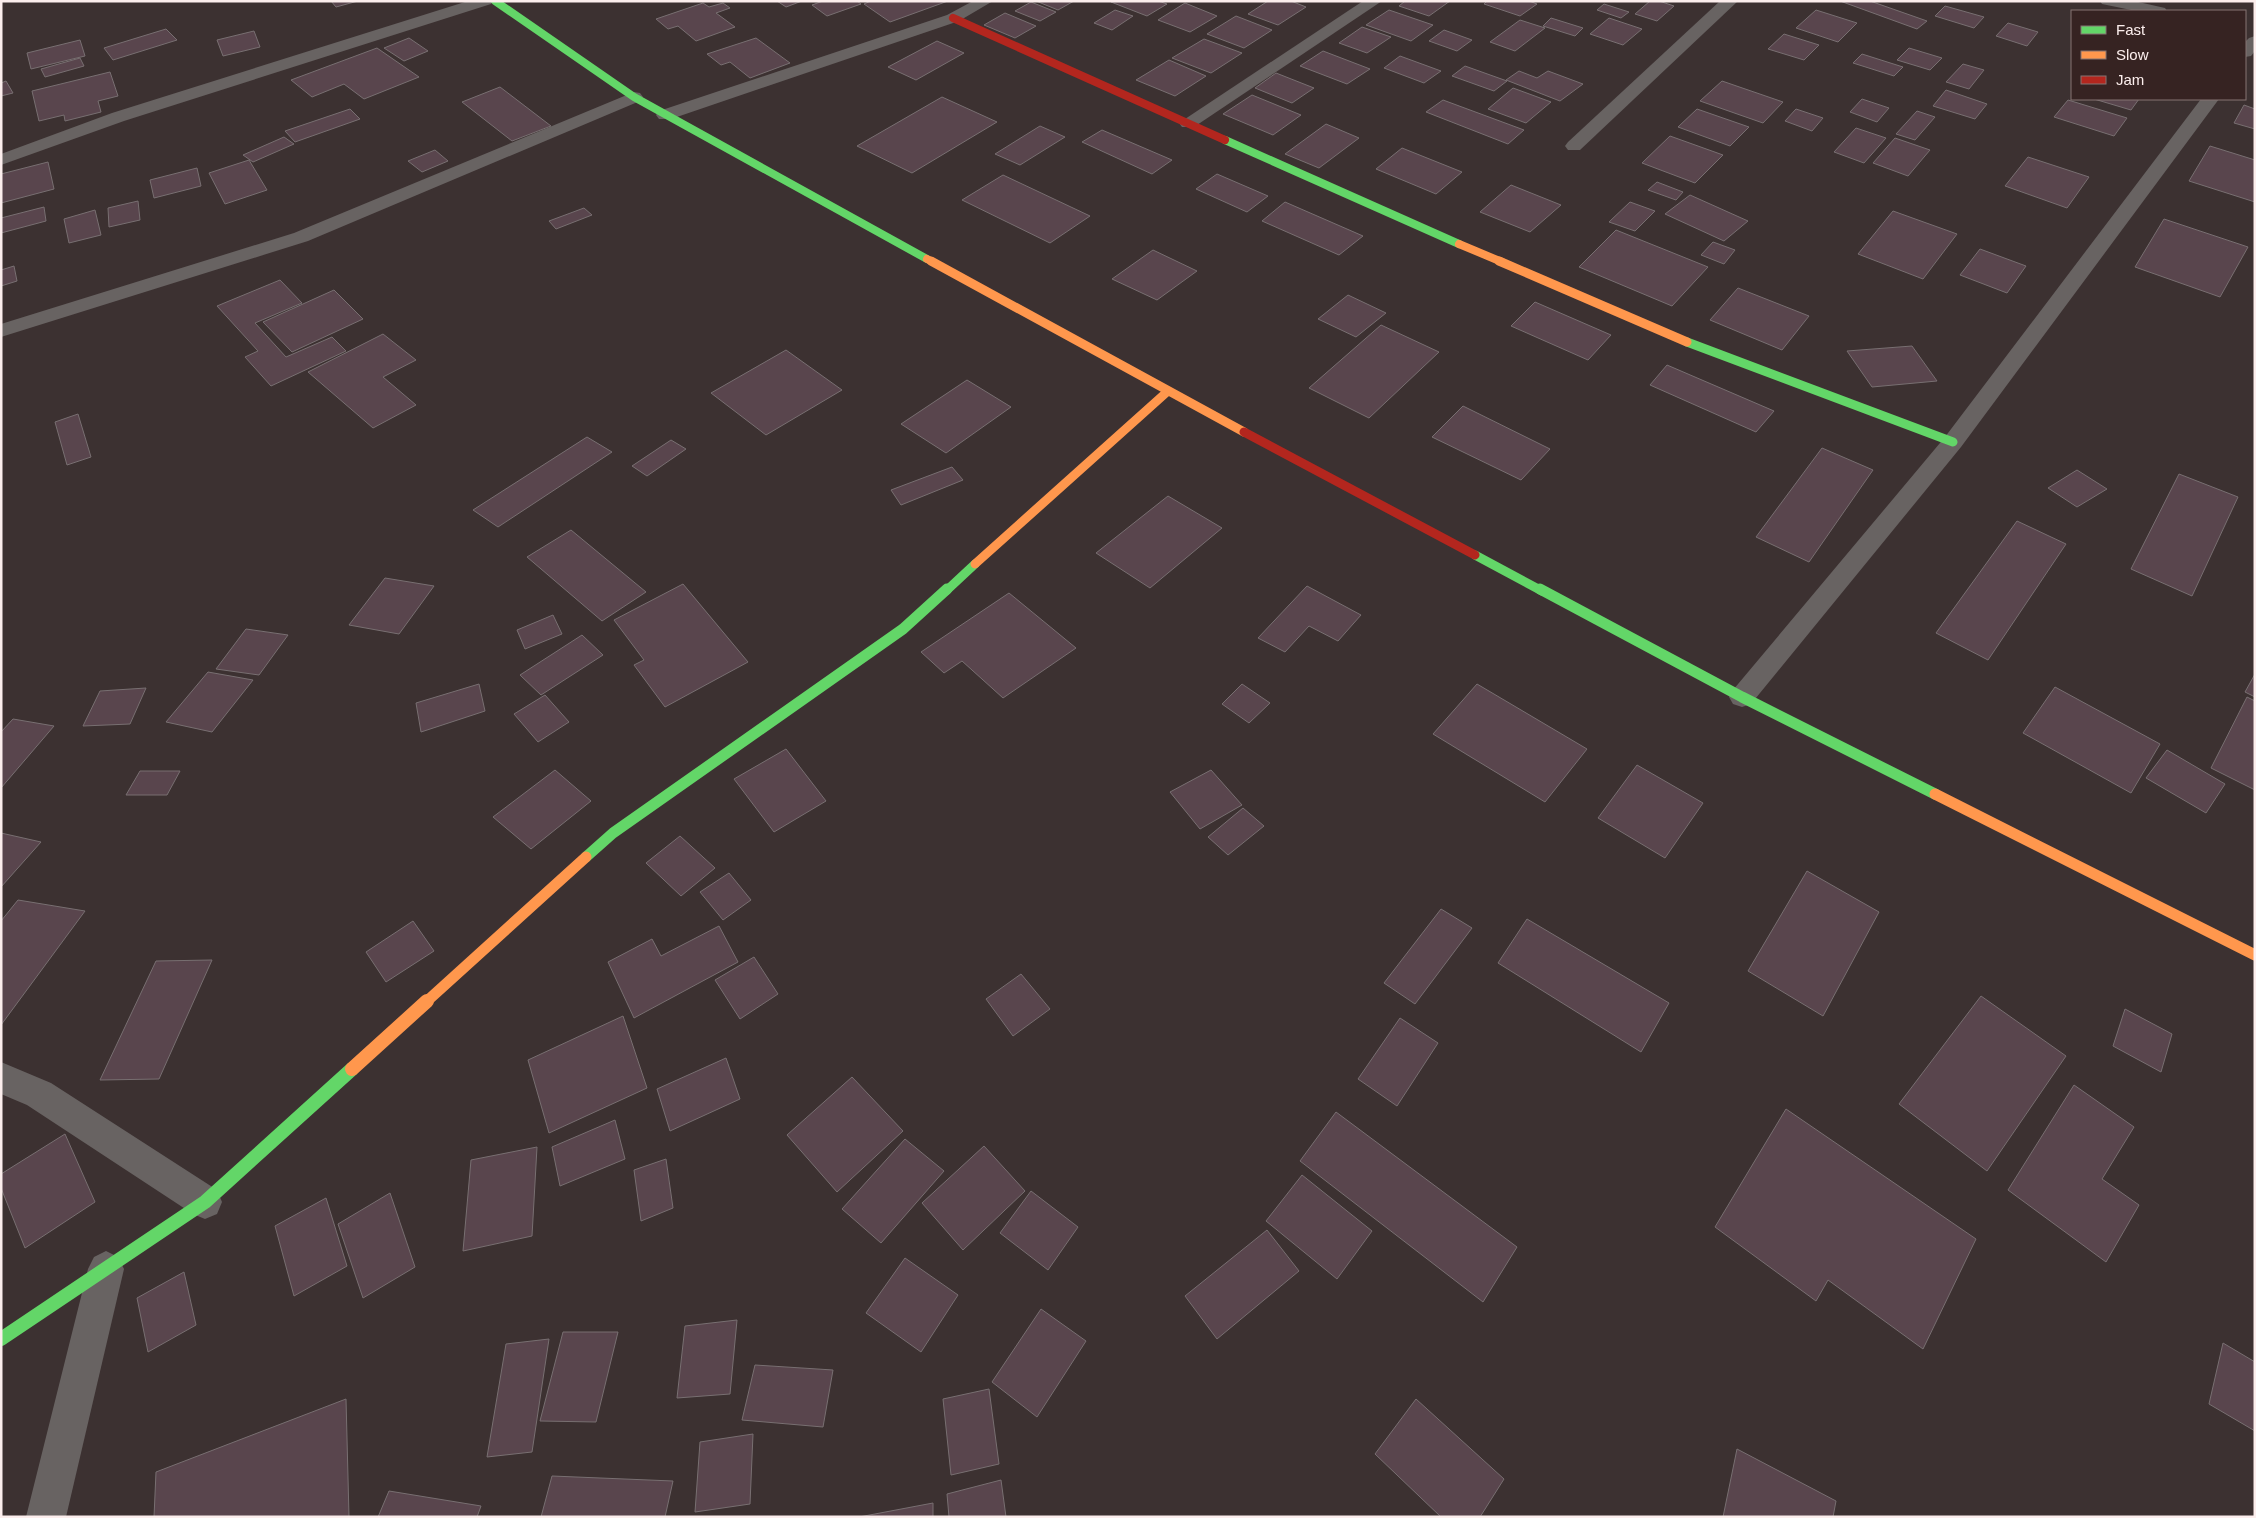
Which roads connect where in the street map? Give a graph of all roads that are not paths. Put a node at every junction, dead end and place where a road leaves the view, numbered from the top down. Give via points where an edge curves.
1 (485, 1) edge
2 (495, 1) edge
3 (985, 1) edge
4 (1374, 1) edge
5 (1730, 1) edge
6 (2097, 1) edge
7 (2108, 1) edge
8 (2123, 10) edge
9 (2154, 10) edge
10 (953, 18) junction
11 (2255, 41) edge
12 (2246, 52) edge
13 (634, 97) junction
14 (2209, 100) edge
15 (665, 115) junction
16 (1188, 123) junction
17 (1574, 146) dead end
18 (1, 160) edge
19 (1, 331) edge
20 (1168, 391) junction
21 (1953, 442) junction
22 (1742, 697) junction
23 (2255, 955) edge
24 (1, 1078) edge
25 (205, 1202) junction
26 (106, 1269) junction
27 (1, 1339) edge
28 (46, 1517) edge

1 - 18 street via 118,117
2 - 13 street
3 - 10 street
4 - 16 street
5 - 17 street
6 - 8 street
7 - 9 street
10 - 15 street
10 - 16 street
11 - 12 street
13 - 15 street
13 - 19 street via 301,236
14 - 21 street
15 - 20 street
16 - 21 street via 1442,237 1702,348
20 - 22 street
20 - 25 street via 903,629 614,833
21 - 22 street
22 - 23 street
24 - 25 street via 39,1094
25 - 26 street
26 - 27 street
26 - 28 street

